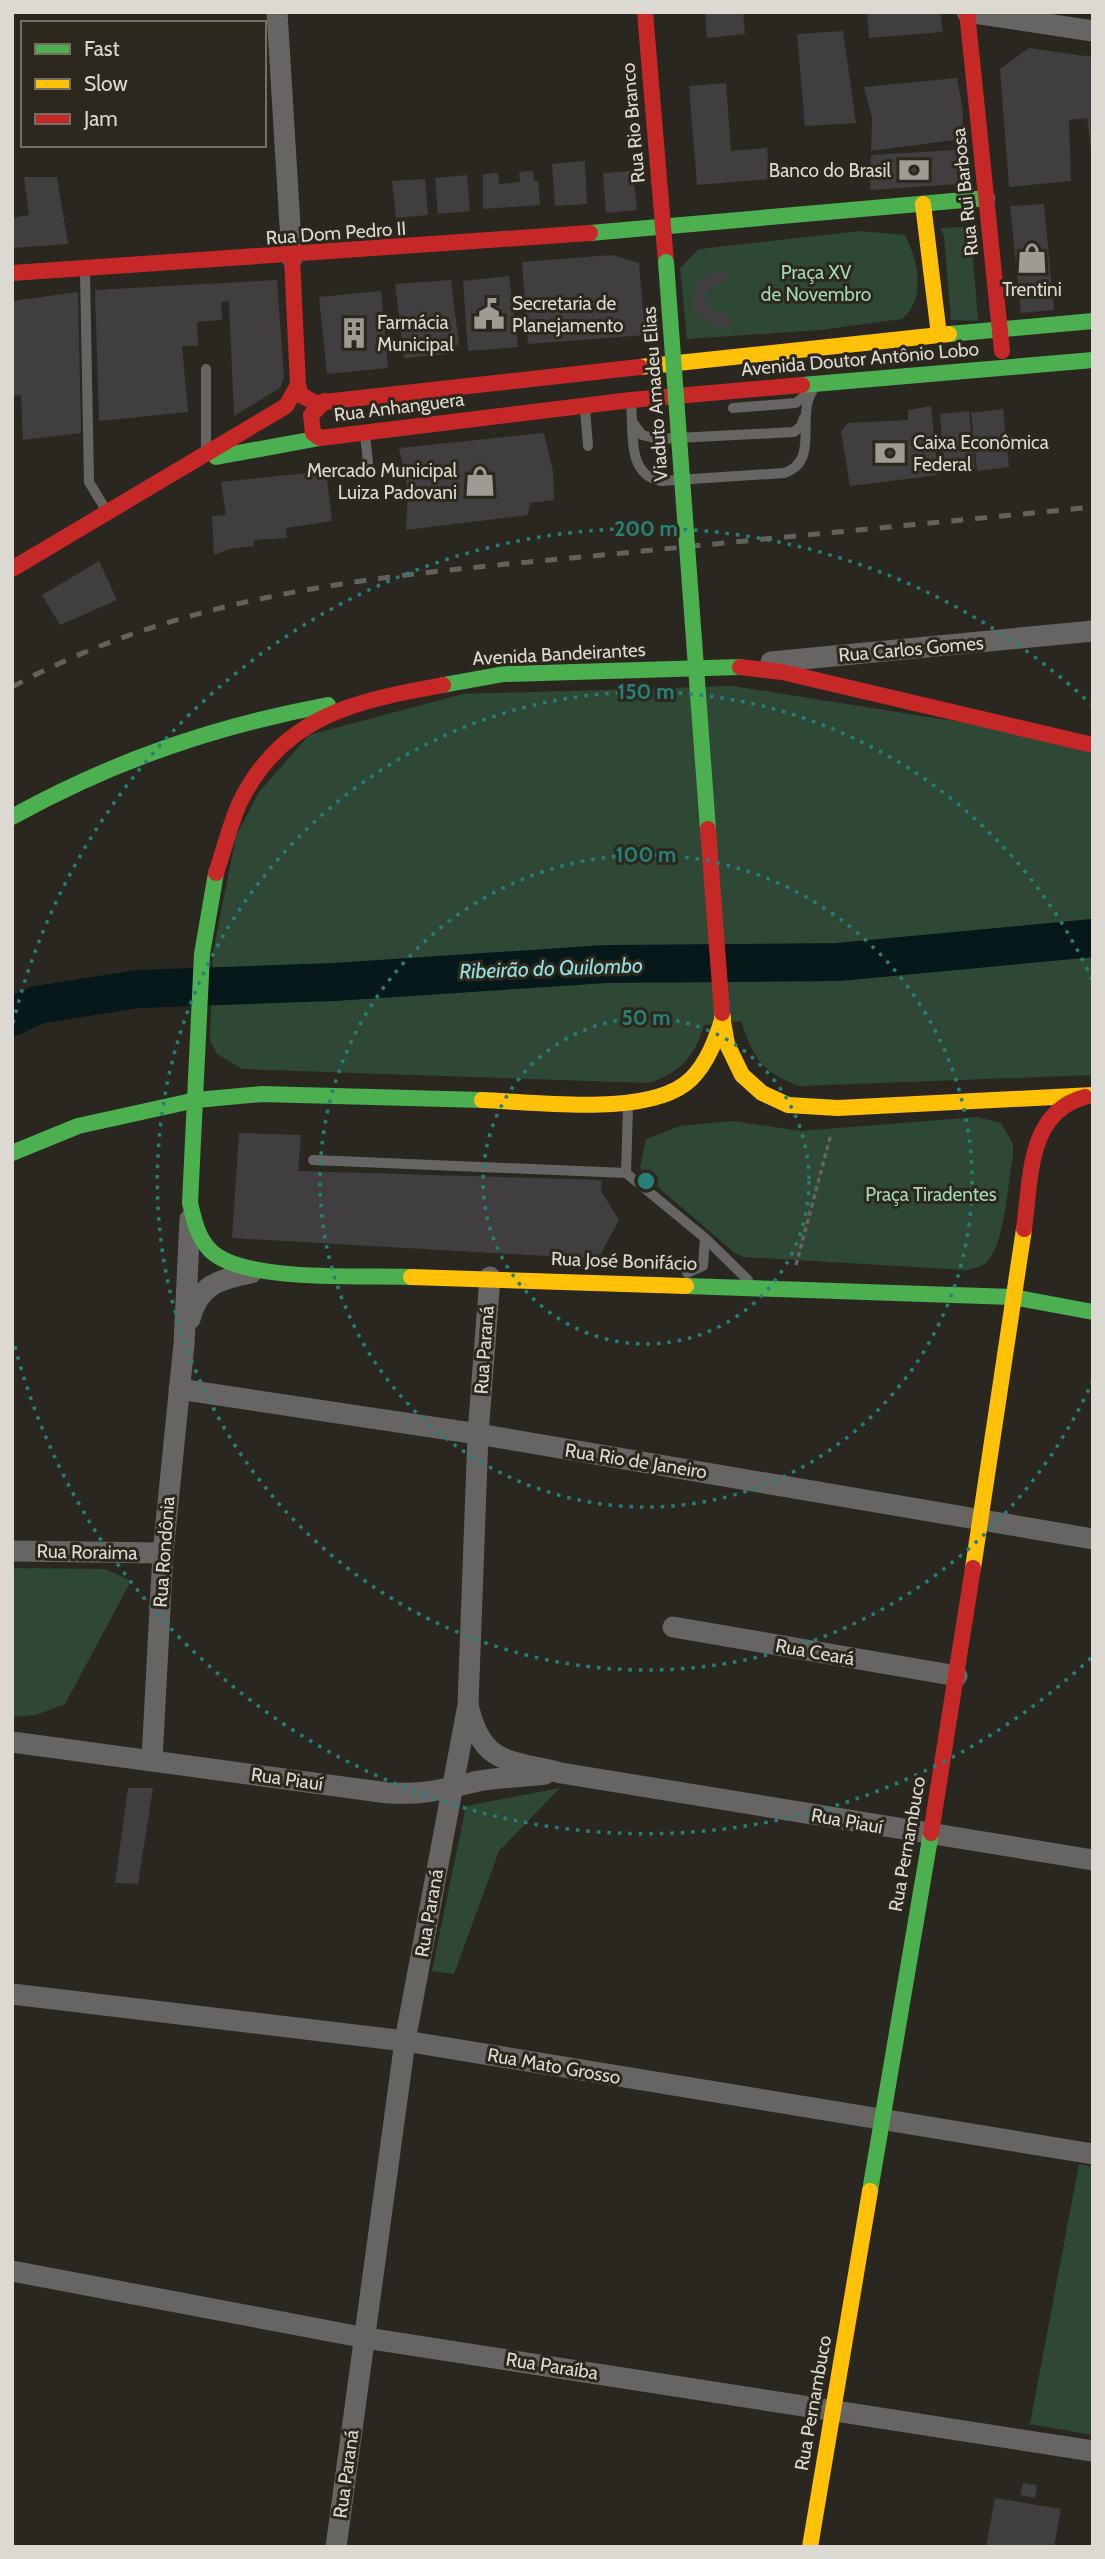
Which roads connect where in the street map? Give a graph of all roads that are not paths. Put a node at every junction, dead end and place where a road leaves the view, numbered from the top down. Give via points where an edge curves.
1 (277, 12) edge
2 (645, 12) edge
3 (967, 12) edge
4 (1093, 31) edge
5 (987, 198) junction
6 (923, 204) junction
7 (663, 229) junction
8 (292, 258) junction
9 (85, 269) junction
10 (12, 273) edge
11 (1093, 321) edge
12 (1000, 329) junction
13 (941, 355) junction
14 (1093, 360) edge
15 (695, 363) joint
16 (628, 368) junction
17 (1003, 368) junction
18 (206, 369) dead end
19 (298, 385) junction
20 (817, 387) junction
21 (631, 400) junction
22 (325, 401) junction
23 (584, 405) junction
24 (727, 408) dead end
25 (685, 411) dead end
26 (804, 417) junction
27 (633, 423) junction
28 (365, 432) junction
29 (320, 438) junction
30 (588, 446) dead end
31 (206, 454) junction
32 (368, 462) dead end
33 (177, 471) junction
34 (107, 512) junction
35 (12, 569) edge
36 (1093, 631) edge
37 (728, 666) junction
38 (382, 696) junction
39 (1093, 745) edge
40 (12, 817) edge
41 (722, 1015) junction
42 (262, 1094) junction
43 (1093, 1095) edge
44 (195, 1100) junction
45 (990, 1101) junction
46 (628, 1104) junction
47 (127, 1113) junction
48 (1036, 1146) junction
49 (12, 1153) edge
50 (192, 1160) junction
51 (313, 1160) dead end
52 (626, 1173) junction
53 (190, 1202) junction
54 (705, 1238) junction
55 (260, 1272) junction
56 (490, 1277) junction
57 (671, 1284) junction
58 (757, 1287) junction
59 (1013, 1297) junction
60 (1093, 1312) edge
61 (184, 1344) junction
62 (178, 1389) junction
63 (478, 1434) junction
64 (979, 1518) junction
65 (1093, 1539) edge
66 (12, 1551) edge
67 (163, 1553) junction
68 (673, 1627) dead end
69 (957, 1676) junction
70 (468, 1705) junction
71 (12, 1742) edge
72 (152, 1759) junction
73 (561, 1773) junction
74 (451, 1790) junction
75 (930, 1835) junction
76 (1093, 1860) edge
77 (12, 1994) edge
78 (405, 2041) junction
79 (882, 2121) junction
80 (1093, 2154) edge
81 (12, 2271) edge
82 (366, 2337) junction
83 (833, 2410) junction
84 (1093, 2451) edge
85 (336, 2547) edge
86 (810, 2547) edge

1 - 8 street
2 - 7 main road, Rua Rio Branco
3 - 4 street
3 - 5 main road, Rua Rui Barbosa
5 - 6 main road
5 - 12 main road, Rua Rui Barbosa
6 - 7 main road
6 - 13 main road
7 - 8 main road, Rua Dom Pedro II
7 - 41 main road, Viaduto Amadeu Elias, bridge
8 - 9 main road, Rua Dom Pedro II
8 - 19 main road
9 - 10 main road, Rua Dom Pedro II
9 - 34 lane via 89,482
11 - 12 main road, Avenida Doutor Antônio Lobo
12 - 13 main road, Avenida Doutor Antônio Lobo
12 - 17 main road, Rua Rui Barbosa
13 - 15 main road, Avenida Doutor Antônio Lobo
13 - 17 main road, Avenida Doutor Antônio Lobo
13 - 20 main road, Avenida Doutor Antônio Lobo
14 - 17 main road, Avenida Doutor Antônio Lobo
15 - 16 main road, Rua Anhanguera
16 - 21 main road
16 - 22 main road, Rua Anhanguera
18 - 31 lane
19 - 22 main road, Rua Anhanguera via 308,400
19 - 31 main road, Rua Anhanguera via 286,406
20 - 21 main road, Avenida Doutor Antônio Lobo
20 - 24 lane via 796,403
20 - 26 lane
21 - 23 main road, Rua Anhanguera
21 - 25 lane via 652,413
21 - 27 lane
22 - 29 main road via 311,415 313,433
23 - 28 main road, Rua Anhanguera
23 - 30 lane
26 - 27 lane via 794,432 658,439 642,435
26 - 27 lane via 804,456 793,470 661,481 638,469
28 - 29 main road, Rua Anhanguera
28 - 32 lane
29 - 33 main road, Rua Anhanguera via 223,455
31 - 33 main road, Rua Anhanguera
33 - 34 main road, Rua Anhanguera
34 - 35 main road, Rua Anhanguera
36 - 37 street, Rua Carlos Gomes
37 - 38 main road, Avenida Bandeirantes via 504,674
37 - 39 main road, Avenida Bandeirantes via 795,674
38 - 40 main road via 208,729 101,768
38 - 44 main road, Avenida Bandeirantes via 322,718 288,737 263,765 240,803 212,885 202,954
41 - 45 main road via 727,1044 742,1075 762,1093 803,1108
41 - 46 main road via 716,1043 693,1079 660,1100
42 - 44 main road
42 - 46 main road
42 - 50 main road via 211,1120 199,1137
43 - 45 main road
43 - 48 main road via 1071,1099 1054,1110
44 - 47 main road
44 - 50 main road, Rua Rondônia
45 - 48 main road via 1022,1111 1034,1127
46 - 52 lane
47 - 49 main road via 78,1126
47 - 50 main road via 156,1116 174,1126
48 - 59 main road, Rua Pernambuco
50 - 53 main road, Rua Rondônia
51 - 52 lane
52 - 54 lane
53 - 55 main road, Rua José Bonifácio via 195,1228 205,1246 232,1266
53 - 61 street, Rua Rondônia
54 - 57 lane via 703,1266
54 - 58 lane
55 - 56 main road, Rua José Bonifácio
55 - 61 street, Rua Rondônia via 215,1281 201,1293
56 - 57 main road, Rua José Bonifácio
56 - 63 street, Rua Paraná
57 - 58 main road, Rua José Bonifácio
58 - 59 main road, Rua José Bonifácio
59 - 60 main road, Rua José Bonifácio
59 - 64 main road, Rua Pernambuco
61 - 62 street, Rua Rondônia
62 - 63 street, Rua Rio de Janeiro
62 - 67 street, Rua Rondônia
63 - 64 street, Rua Rio de Janeiro
63 - 70 street, Rua Paraná
64 - 65 street, Rua Rio de Janeiro
64 - 69 main road, Rua Pernambuco
66 - 67 street, Rua Roraima
67 - 72 street, Rua Rondônia
68 - 69 street, Rua Ceará
69 - 75 main road, Rua Pernambuco
70 - 73 street, Rua Piauí via 482,1745 496,1757
70 - 74 street, Rua Paraná
71 - 72 street, Rua Piauí
72 - 74 street, Rua Piauí via 388,1793
73 - 74 street, Rua Piauí via 479,1782
73 - 75 street, Rua Piauí
74 - 78 street, Rua Paraná
75 - 76 street, Rua Piauí
75 - 79 main road, Rua Pernambuco
77 - 78 street, Rua Mato Grosso
78 - 79 street, Rua Mato Grosso
78 - 82 street, Rua Paraná
79 - 80 street, Rua Mato Grosso
79 - 83 main road, Rua Pernambuco
81 - 82 street, Rua Paraíba
82 - 83 street, Rua Paraíba
82 - 85 street, Rua Paraná
83 - 84 street, Rua Paraíba
83 - 86 main road, Rua Pernambuco

